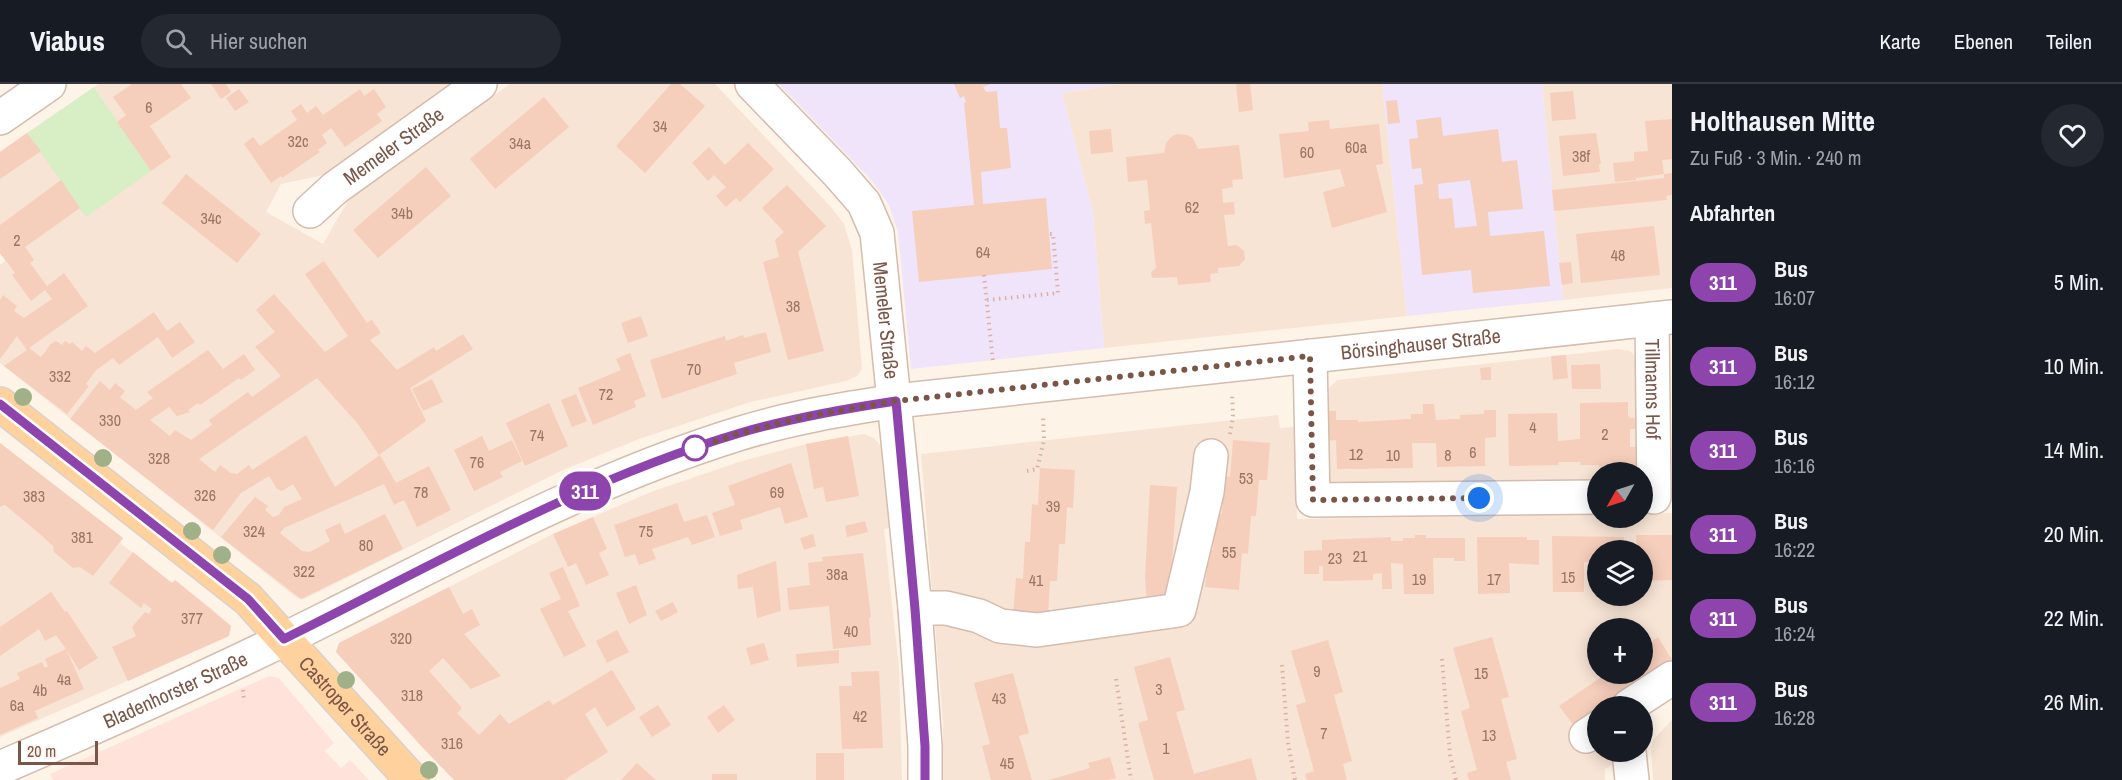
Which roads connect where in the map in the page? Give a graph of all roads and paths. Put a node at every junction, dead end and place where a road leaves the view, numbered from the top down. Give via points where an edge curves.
1 (49, 84) edge
2 (480, 84) edge
3 (752, 84) edge
4 (0, 118) edge
5 (310, 211) dead end
6 (1049, 234) dead end
7 (984, 275) dead end
8 (987, 300) junction
9 (1662, 318) edge
10 (1310, 356) junction
11 (993, 360) dead end
12 (1231, 363) junction
13 (1042, 385) junction
14 (896, 401) junction
15 (0, 404) edge
16 (1211, 456) joint
17 (1027, 471) dead end
18 (1587, 497) edge
19 (1656, 499) edge
20 (915, 609) junction
21 (284, 639) junction
22 (1442, 659) dead end
23 (1282, 665) dead end
24 (1672, 678) edge
25 (1116, 679) dead end
26 (1644, 696) edge
27 (1630, 762) edge
28 (0, 768) edge
29 (412, 780) edge
30 (925, 780) edge
31 (1131, 780) edge
32 (1295, 780) edge
33 (1456, 780) edge
34 (1632, 780) edge

1 - 4 street
2 - 5 street, Memeler Straße
3 - 14 street, Memeler Straße via 837,172 870,214 877,233
6 - 8 path via 1053,234 1058,293
7 - 8 path
8 - 11 path
9 - 10 street, Börsinghauser Straße
9 - 19 street, Tillmanns Hof
10 - 12 street, Börsinghauser Straße
10 - 18 street via 1313,500
12 - 13 street, Börsinghauser Straße
12 - 16 path via 1233,416 1229,441
13 - 14 street, Börsinghauser Straße
13 - 17 path via 1044,440 1037,469
14 - 20 street, Memeler Straße
14 - 21 street, Börsinghauser Straße via 740,433 607,482 530,516
15 - 21 main road, Castroper Straße via 248,599
16 - 20 street via 1207,492 1179,610 1037,630 1000,626 946,608
20 - 30 street, Memeler Straße
21 - 28 street, Bladenhorster Straße
21 - 29 main road, Castroper Straße
22 - 33 path via 1450,755
23 - 32 path
24 - 26 street
25 - 31 path
27 - 34 street

